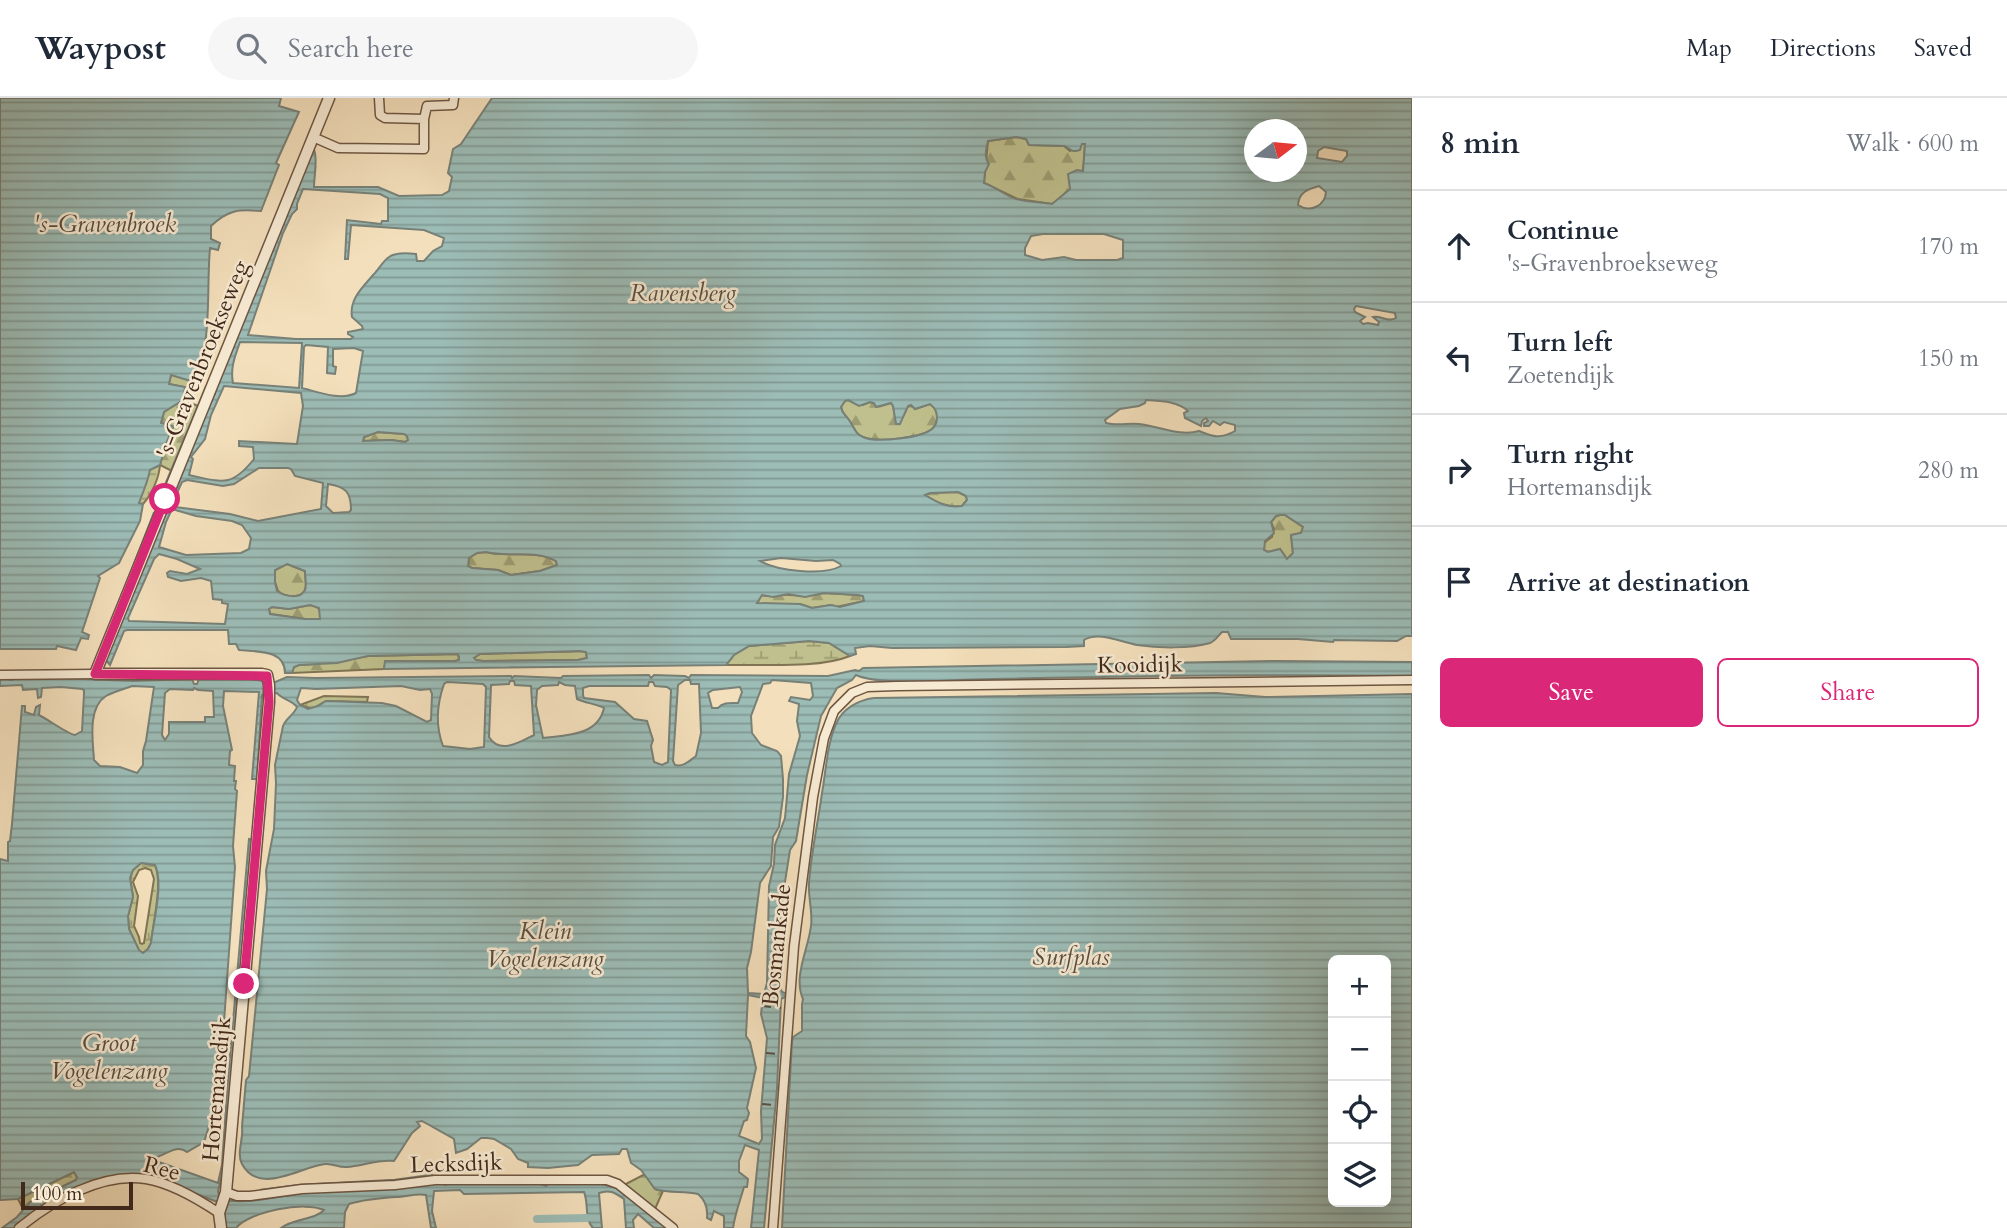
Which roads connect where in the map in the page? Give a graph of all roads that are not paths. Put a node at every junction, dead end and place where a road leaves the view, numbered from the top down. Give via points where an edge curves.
1 (329, 98) edge
2 (379, 98) edge
3 (454, 98) edge
4 (424, 119) junction
5 (313, 137) junction
6 (95, 674) junction
7 (0, 675) edge
8 (1412, 680) edge
9 (867, 687) joint
10 (223, 1203) junction
11 (19, 1228) edge
12 (221, 1228) edge
13 (673, 1228) edge
14 (773, 1228) edge

1 - 5 street, 's-Gravenbroekseweg
2 - 4 street via 380,115 385,118
3 - 4 street via 453,105 427,106
4 - 5 street via 424,149 338,148
5 - 6 street, 's-Gravenbroekseweg
6 - 7 street
6 - 10 street, Hortemansdijk via 269,684
8 - 9 street, Kooidijk
9 - 14 street, Bosmankade via 852,693 834,711 813,797 792,974
10 - 11 street, Ree via 154,1181 111,1181 65,1196
10 - 12 street, Hortemansdijk
10 - 13 street, Lecksdijk via 237,1196 435,1180 607,1180

